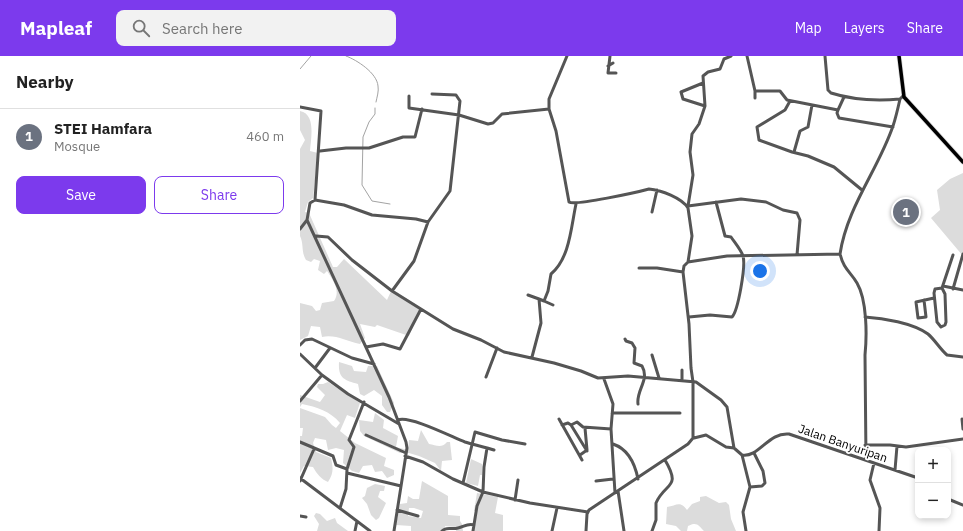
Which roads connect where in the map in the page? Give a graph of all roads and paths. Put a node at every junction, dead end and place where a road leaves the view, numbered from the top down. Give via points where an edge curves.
1 (567, 56) edge
2 (610, 56) edge
3 (731, 56) edge
4 (747, 56) edge
5 (825, 56) edge
6 (899, 56) edge
7 (614, 63) dead end
8 (608, 66) junction
9 (616, 73) dead end
10 (703, 83) junction
11 (754, 91) junction
12 (432, 94) dead end
13 (409, 96) dead end
14 (903, 96) junction
15 (844, 97) junction
16 (755, 98) dead end
17 (900, 99) junction
18 (790, 101) junction
19 (812, 105) junction
20 (705, 106) junction
21 (300, 107) edge
22 (422, 109) junction
23 (549, 109) junction
24 (838, 110) junction
25 (459, 115) junction
26 (893, 127) junction
27 (320, 150) junction
28 (794, 152) junction
29 (963, 162) edge
30 (657, 190) junction
31 (862, 190) junction
32 (315, 200) junction
33 (716, 202) junction
34 (576, 204) junction
35 (688, 206) junction
36 (652, 212) dead end
37 (307, 220) junction
38 (428, 222) junction
39 (300, 229) edge
40 (316, 236) junction
41 (840, 254) junction
42 (963, 254) edge
43 (797, 255) junction
44 (953, 255) dead end
45 (743, 256) junction
46 (688, 262) junction
47 (639, 268) dead end
48 (949, 268) junction
49 (958, 271) junction
50 (683, 272) junction
51 (942, 287) junction
52 (963, 289) edge
53 (953, 290) junction
54 (392, 291) junction
55 (528, 295) dead end
56 (934, 298) junction
57 (539, 299) junction
58 (924, 300) junction
59 (544, 301) junction
60 (553, 305) dead end
61 (421, 309) junction
62 (689, 317) junction
63 (865, 317) junction
64 (626, 339) dead end
65 (300, 345) edge
66 (366, 347) junction
67 (330, 348) junction
68 (497, 348) junction
69 (300, 354) edge
70 (652, 355) dead end
71 (532, 357) junction
72 (963, 357) edge
73 (374, 364) junction
74 (314, 368) junction
75 (682, 370) dead end
76 (322, 375) junction
77 (486, 377) dead end
78 (645, 378) junction
79 (659, 378) junction
80 (604, 379) junction
81 (682, 380) junction
82 (693, 382) junction
83 (300, 401) edge
84 (364, 402) junction
85 (638, 404) dead end
86 (612, 413) junction
87 (680, 413) dead end
88 (962, 419) edge
89 (559, 420) dead end
90 (398, 422) junction
91 (571, 425) junction
92 (562, 426) junction
93 (585, 428) junction
94 (611, 429) junction
95 (963, 429) edge
96 (366, 435) dead end
97 (694, 438) junction
98 (963, 439) edge
99 (300, 442) edge
100 (472, 444) junction
101 (525, 444) dead end
102 (613, 444) junction
103 (865, 445) junction
104 (898, 446) junction
105 (488, 448) junction
106 (734, 448) junction
107 (314, 449) junction
108 (494, 450) dead end
109 (587, 451) junction
110 (754, 452) junction
111 (405, 455) junction
112 (580, 455) junction
113 (742, 455) junction
114 (582, 460) dead end
115 (665, 460) junction
116 (866, 460) junction
117 (874, 463) junction
118 (895, 470) junction
119 (347, 471) junction
120 (915, 477) edge
121 (300, 479) edge
122 (613, 479) junction
123 (638, 479) junction
124 (518, 480) dead end
125 (596, 481) dead end
126 (463, 483) junction
127 (401, 486) junction
128 (750, 487) junction
129 (483, 492) junction
130 (617, 492) junction
131 (515, 500) junction
132 (951, 500) edge
133 (963, 505) edge
134 (340, 508) junction
135 (557, 508) junction
136 (397, 510) junction
137 (588, 512) junction
138 (300, 516) edge
139 (418, 516) dead end
140 (306, 517) dead end
141 (357, 521) junction
142 (474, 525) junction
143 (355, 531) edge
144 (370, 531) edge
145 (394, 531) edge
146 (442, 531) edge
147 (473, 531) edge
148 (552, 531) edge
149 (586, 531) edge
150 (624, 531) edge
151 (652, 531) edge
152 (746, 531) edge
153 (879, 531) edge

1 - 23 street via 549,99
2 - 8 street
3 - 10 street via 724,59 720,70 704,75
4 - 11 street
5 - 15 street via 829,91
6 - 14 main road
7 - 8 street
8 - 9 street via 608,73
10 - 20 street
10 - 20 street via 682,91 681,94 684,100
11 - 16 street
11 - 18 street via 780,91 786,100
12 - 25 street via 457,96 460,101
13 - 22 street via 409,108
14 - 17 street
14 - 29 main road
15 - 17 street
15 - 24 street
17 - 26 street
18 - 19 street
18 - 28 street via 785,110 758,126 757,131 758,139 761,141
19 - 24 street
19 - 28 street via 808,127 800,130
20 - 35 street via 692,134 690,152 693,175
21 - 27 street via 321,111
22 - 25 street
22 - 27 street via 417,136 403,137 366,149
23 - 25 street via 502,114 490,124
23 - 34 street via 556,131 567,198 570,203
24 - 26 street via 839,118
25 - 38 street via 450,191
26 - 31 street
27 - 32 street
28 - 31 street via 834,167
30 - 34 street via 649,189
30 - 35 street
30 - 36 street
31 - 41 street via 846,227
32 - 37 street via 310,203
32 - 38 street via 344,205 372,215
33 - 35 street
33 - 43 street via 741,199 766,202 797,213 800,220
33 - 45 street via 725,236 731,237
34 - 59 street via 567,246 560,264 551,274
35 - 46 street via 692,236
37 - 39 street
37 - 40 street
38 - 54 street via 414,261
40 - 54 street via 328,237 352,260
40 - 66 street
41 - 43 street
41 - 63 street via 844,267 859,288
42 - 49 street
43 - 45 street
44 - 48 street
45 - 46 street
45 - 62 street via 740,290 733,316
46 - 50 street
47 - 50 street
48 - 49 street
48 - 51 street
49 - 53 street
50 - 62 street
51 - 53 street
51 - 56 street via 934,290
51 - 56 street via 946,310 944,326 938,325
52 - 53 street
54 - 61 street
55 - 57 street
56 - 58 street
57 - 59 street
57 - 71 street via 540,323
58 - 58 street via 926,316 918,318 916,303
59 - 60 street
61 - 66 street via 400,349 381,344
61 - 68 street via 453,329
62 - 82 street
63 - 72 street via 884,319 917,329 930,336 947,355
63 - 103 street
64 - 78 street via 633,344 634,363 642,366
65 - 67 street via 305,340 312,339
66 - 73 street
67 - 73 street
67 - 74 street
68 - 71 street
68 - 77 street
69 - 74 street
70 - 79 street
71 - 80 street
73 - 90 street
74 - 76 street
75 - 81 street
76 - 83 street
76 - 84 street via 355,399
78 - 79 street
78 - 80 street via 618,376
78 - 85 street via 638,395
79 - 81 street
80 - 86 street via 612,398
81 - 82 street
82 - 97 street
82 - 106 street via 700,384 725,403 730,417
84 - 90 street
84 - 119 street via 349,440 354,447
86 - 87 street
86 - 94 street
88 - 95 street
89 - 92 street
90 - 100 street via 404,419
90 - 111 street via 407,444
91 - 92 street via 568,423
91 - 93 street via 577,422
91 - 109 street
92 - 112 street
93 - 94 street
93 - 109 street
94 - 102 street
96 - 111 street
97 - 106 street via 706,435 726,447
97 - 115 street
98 - 104 street
99 - 107 street
100 - 101 street via 476,432
100 - 105 street
100 - 126 street
102 - 122 street
102 - 123 street via 621,447 629,456
103 - 104 street
103 - 116 street
104 - 118 street
105 - 108 street
105 - 129 street
106 - 113 street
107 - 119 street via 333,456 336,465
107 - 121 street
109 - 112 street
110 - 113 street, Jalan Banyuripan
110 - 116 street, Jalan Banyuripan via 772,437 786,434
110 - 128 street via 765,482 762,486
111 - 126 street
111 - 127 street
112 - 114 street
113 - 128 street
115 - 123 street
115 - 151 street via 671,471 672,480 670,487 656,503 656,520
116 - 117 street, Jalan Banyuripan
117 - 118 street, Jalan Banyuripan
117 - 153 street via 870,480 880,508
118 - 120 street, Jalan Banyuripan
119 - 127 street
119 - 134 street via 346,489
121 - 134 street
122 - 125 street
122 - 130 street
123 - 130 street
124 - 131 street
126 - 129 street
127 - 136 street
128 - 152 street via 742,516
129 - 131 street
129 - 142 street via 477,506
130 - 137 street
130 - 150 street
131 - 135 street
132 - 133 street
134 - 141 street
135 - 137 street
135 - 148 street
136 - 139 street
136 - 145 street
137 - 149 street
138 - 140 street
141 - 143 street
141 - 144 street
142 - 146 street via 447,528
142 - 147 street

